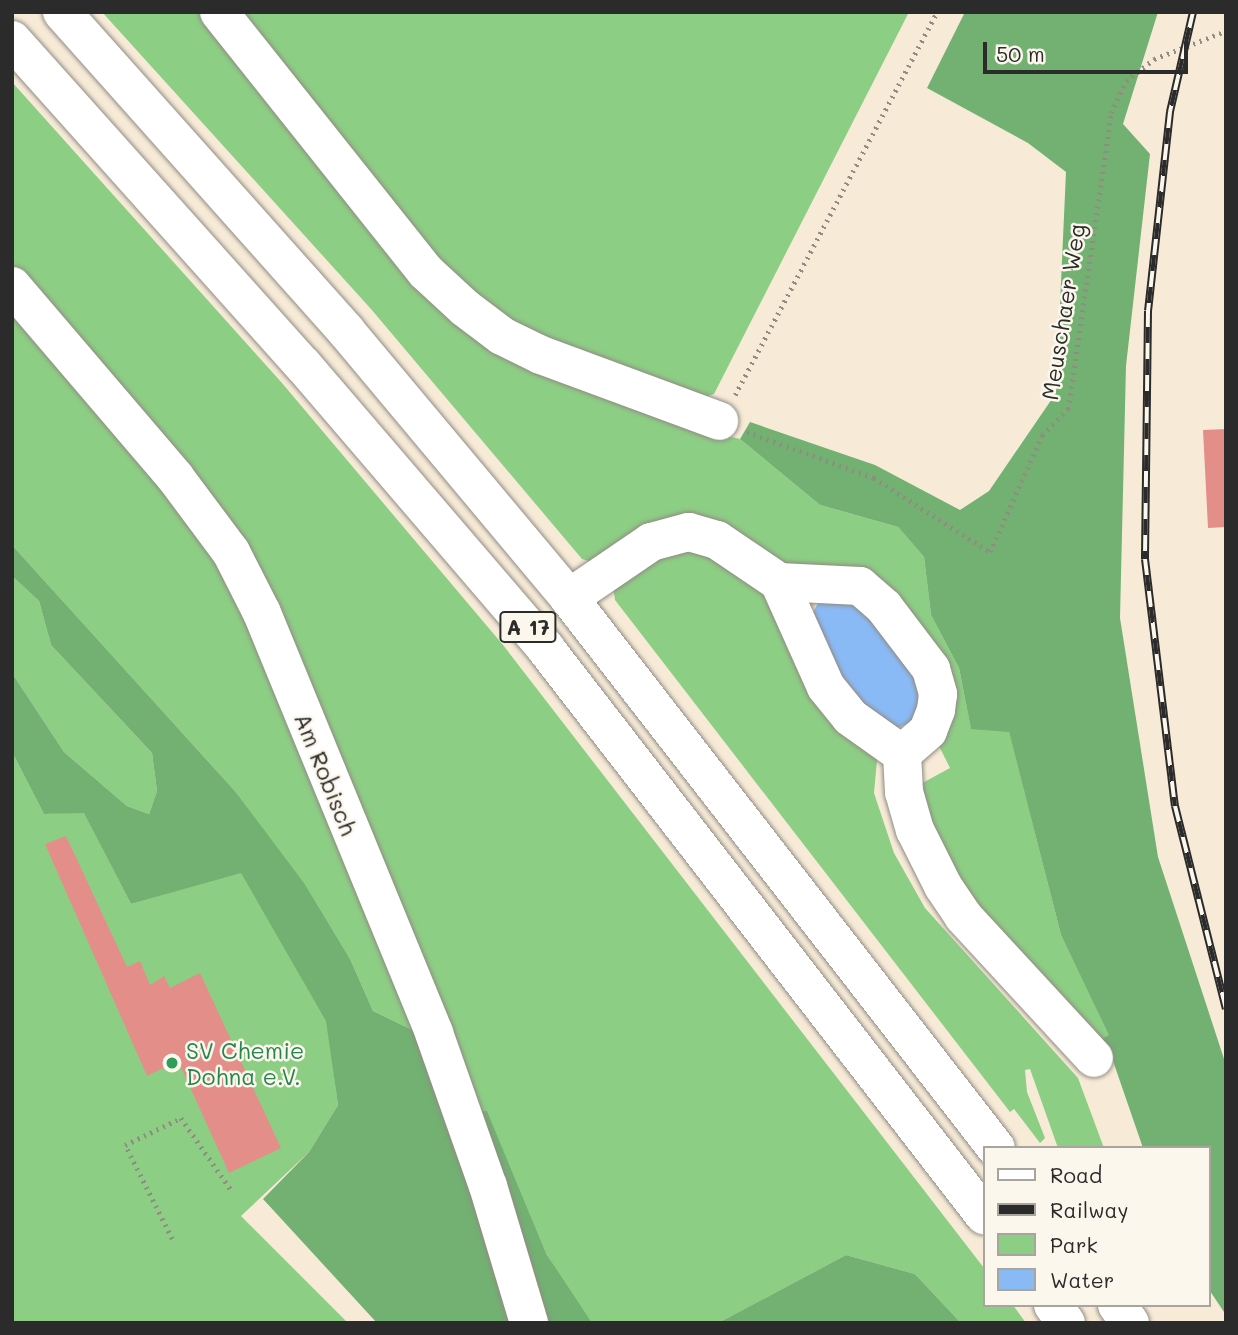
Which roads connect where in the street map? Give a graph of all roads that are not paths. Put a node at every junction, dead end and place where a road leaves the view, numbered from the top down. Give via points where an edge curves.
1 (62, 12) edge
2 (219, 12) edge
3 (12, 40) edge
4 (12, 286) edge
5 (705, 416) road end
6 (779, 582) junction
7 (569, 598) junction
8 (902, 754) junction
9 (1094, 1058) dead end
10 (994, 1146) edge
11 (982, 1212) edge
12 (1054, 1307) edge
13 (1118, 1307) edge
14 (529, 1323) edge
15 (1066, 1323) edge
16 (1130, 1323) edge

1 - 7 main road, A 17 via 337,320
2 - 5 main road via 426,272 465,308 502,336 541,355
3 - 11 main road, A 17 via 303,365 546,649
4 - 14 main road, Am Robisch via 175,477 231,552 262,614 434,1033 488,1186
6 - 7 main road via 717,540 689,533 651,542
6 - 8 main road via 826,687 850,717
6 - 8 main road via 860,586 884,607 931,669 939,694 936,710 928,731
7 - 10 main road, A 17
8 - 9 main road via 904,792 915,830 943,886 963,916
12 - 15 main road
13 - 16 main road

